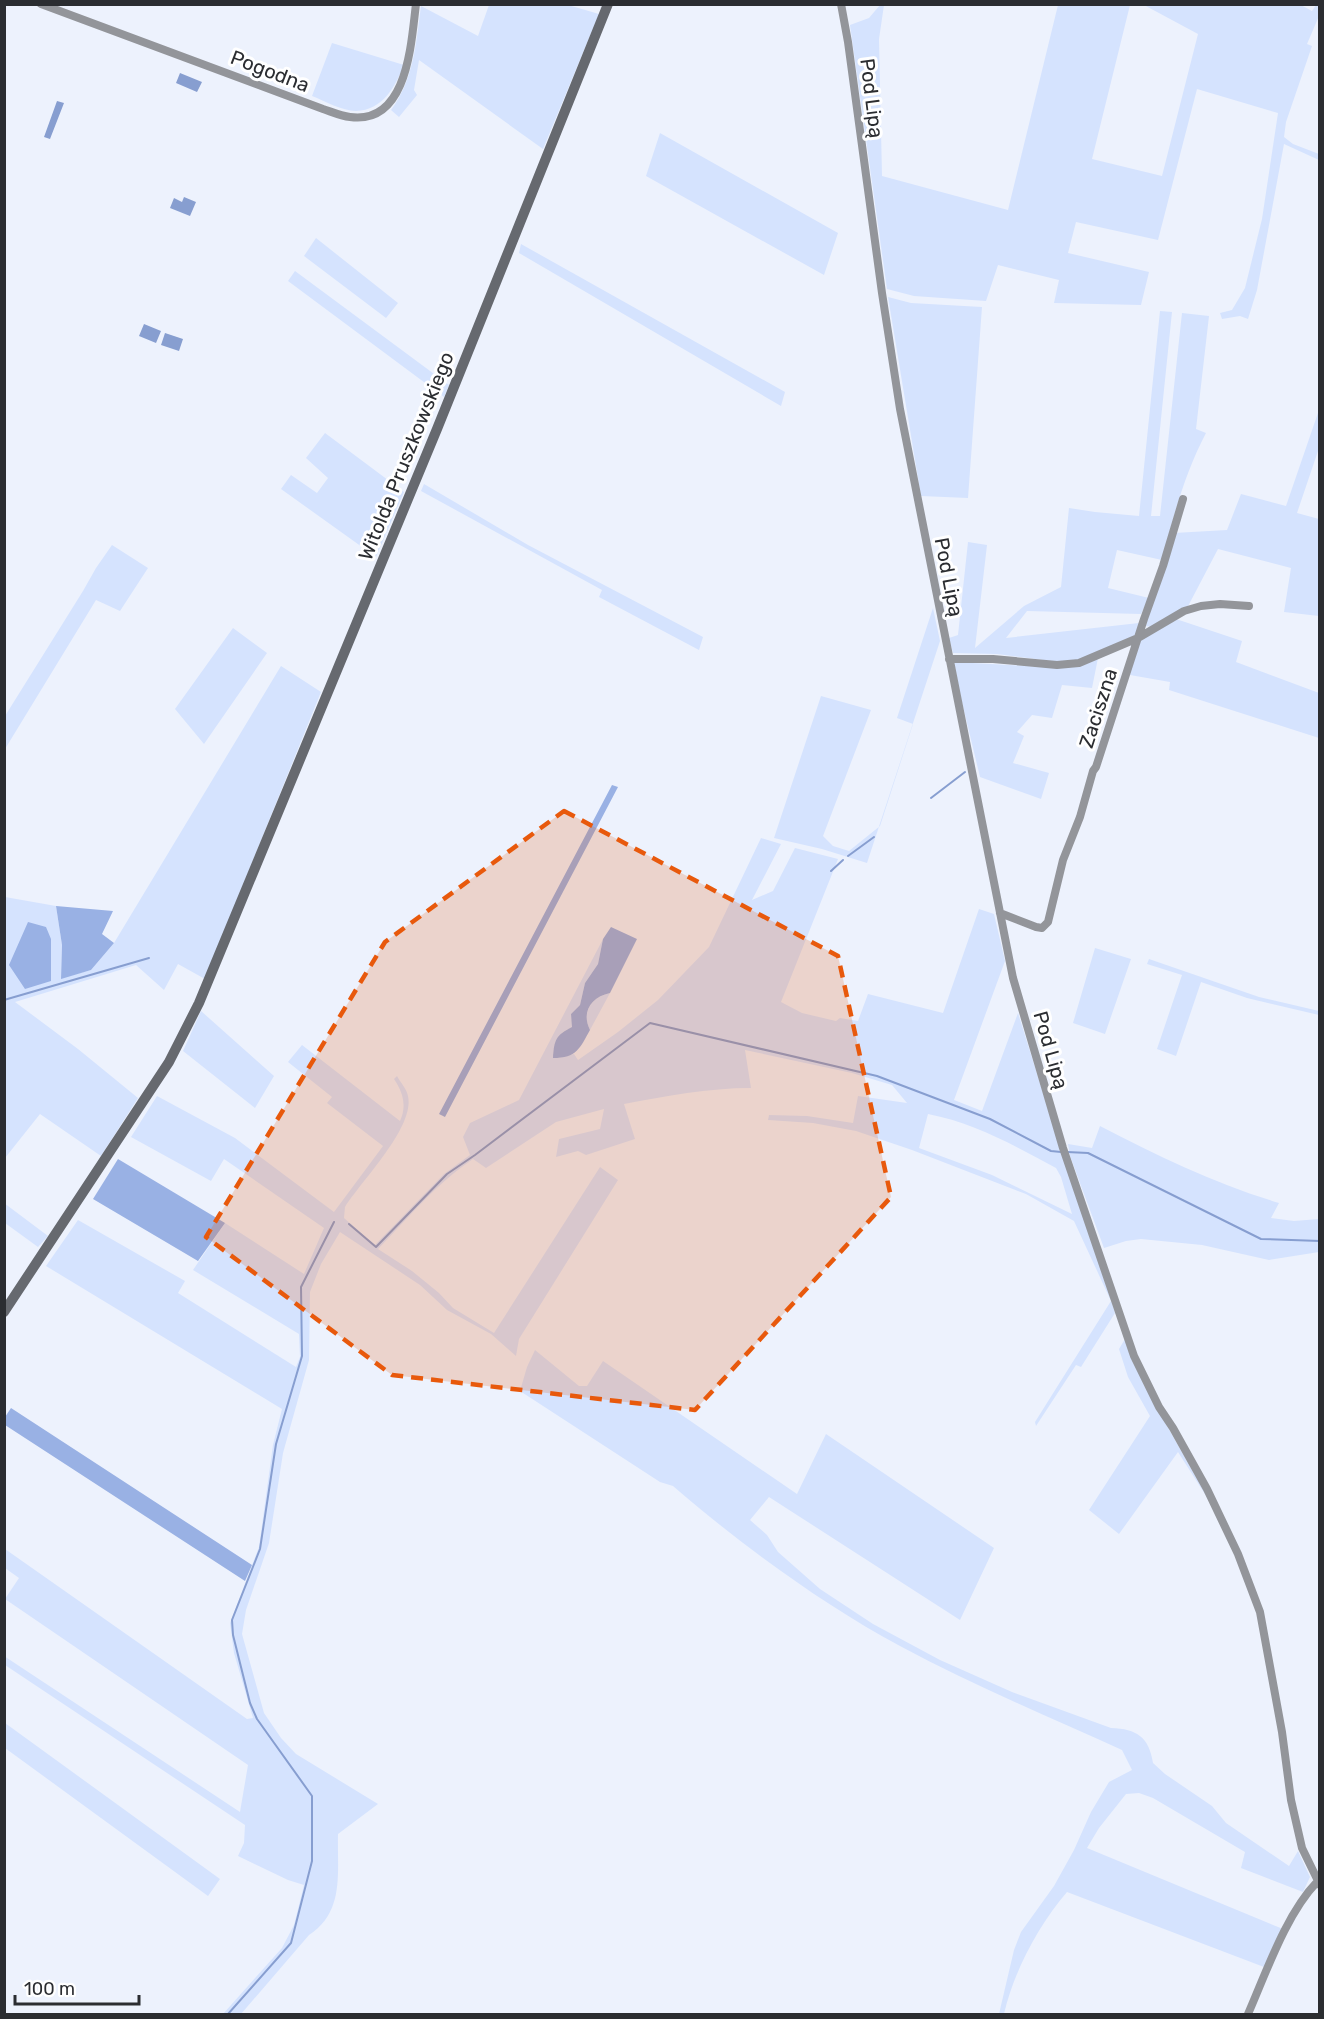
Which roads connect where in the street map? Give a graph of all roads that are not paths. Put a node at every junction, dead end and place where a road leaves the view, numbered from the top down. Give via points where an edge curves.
1 (41, 4) edge
2 (416, 4) edge
3 (608, 4) edge
4 (841, 4) edge
5 (1183, 499) dead end
6 (1250, 606) dead end
7 (1138, 638) junction
8 (949, 659) junction
9 (1000, 913) junction
10 (4, 1312) edge
11 (1318, 1884) edge
12 (1248, 2014) edge

1 - 2 street, Pogodna via 351,117 380,111 401,86
3 - 10 street, Witolda Pruszkowskiego via 199,1003 176,1051
4 - 8 street, Pod Lipą via 898,398
5 - 7 street, Zaciszna
6 - 7 street via 1201,606 1184,611
7 - 8 street via 1079,663
7 - 9 street, Zaciszna via 1063,860 1046,926 1036,927
8 - 9 street, Pod Lipą
9 - 11 street, Pod Lipą via 1013,978 1065,1151 1134,1356 1208,1489 1260,1612 1291,1800 1302,1848
11 - 12 street via 1306,1894 1274,1953

